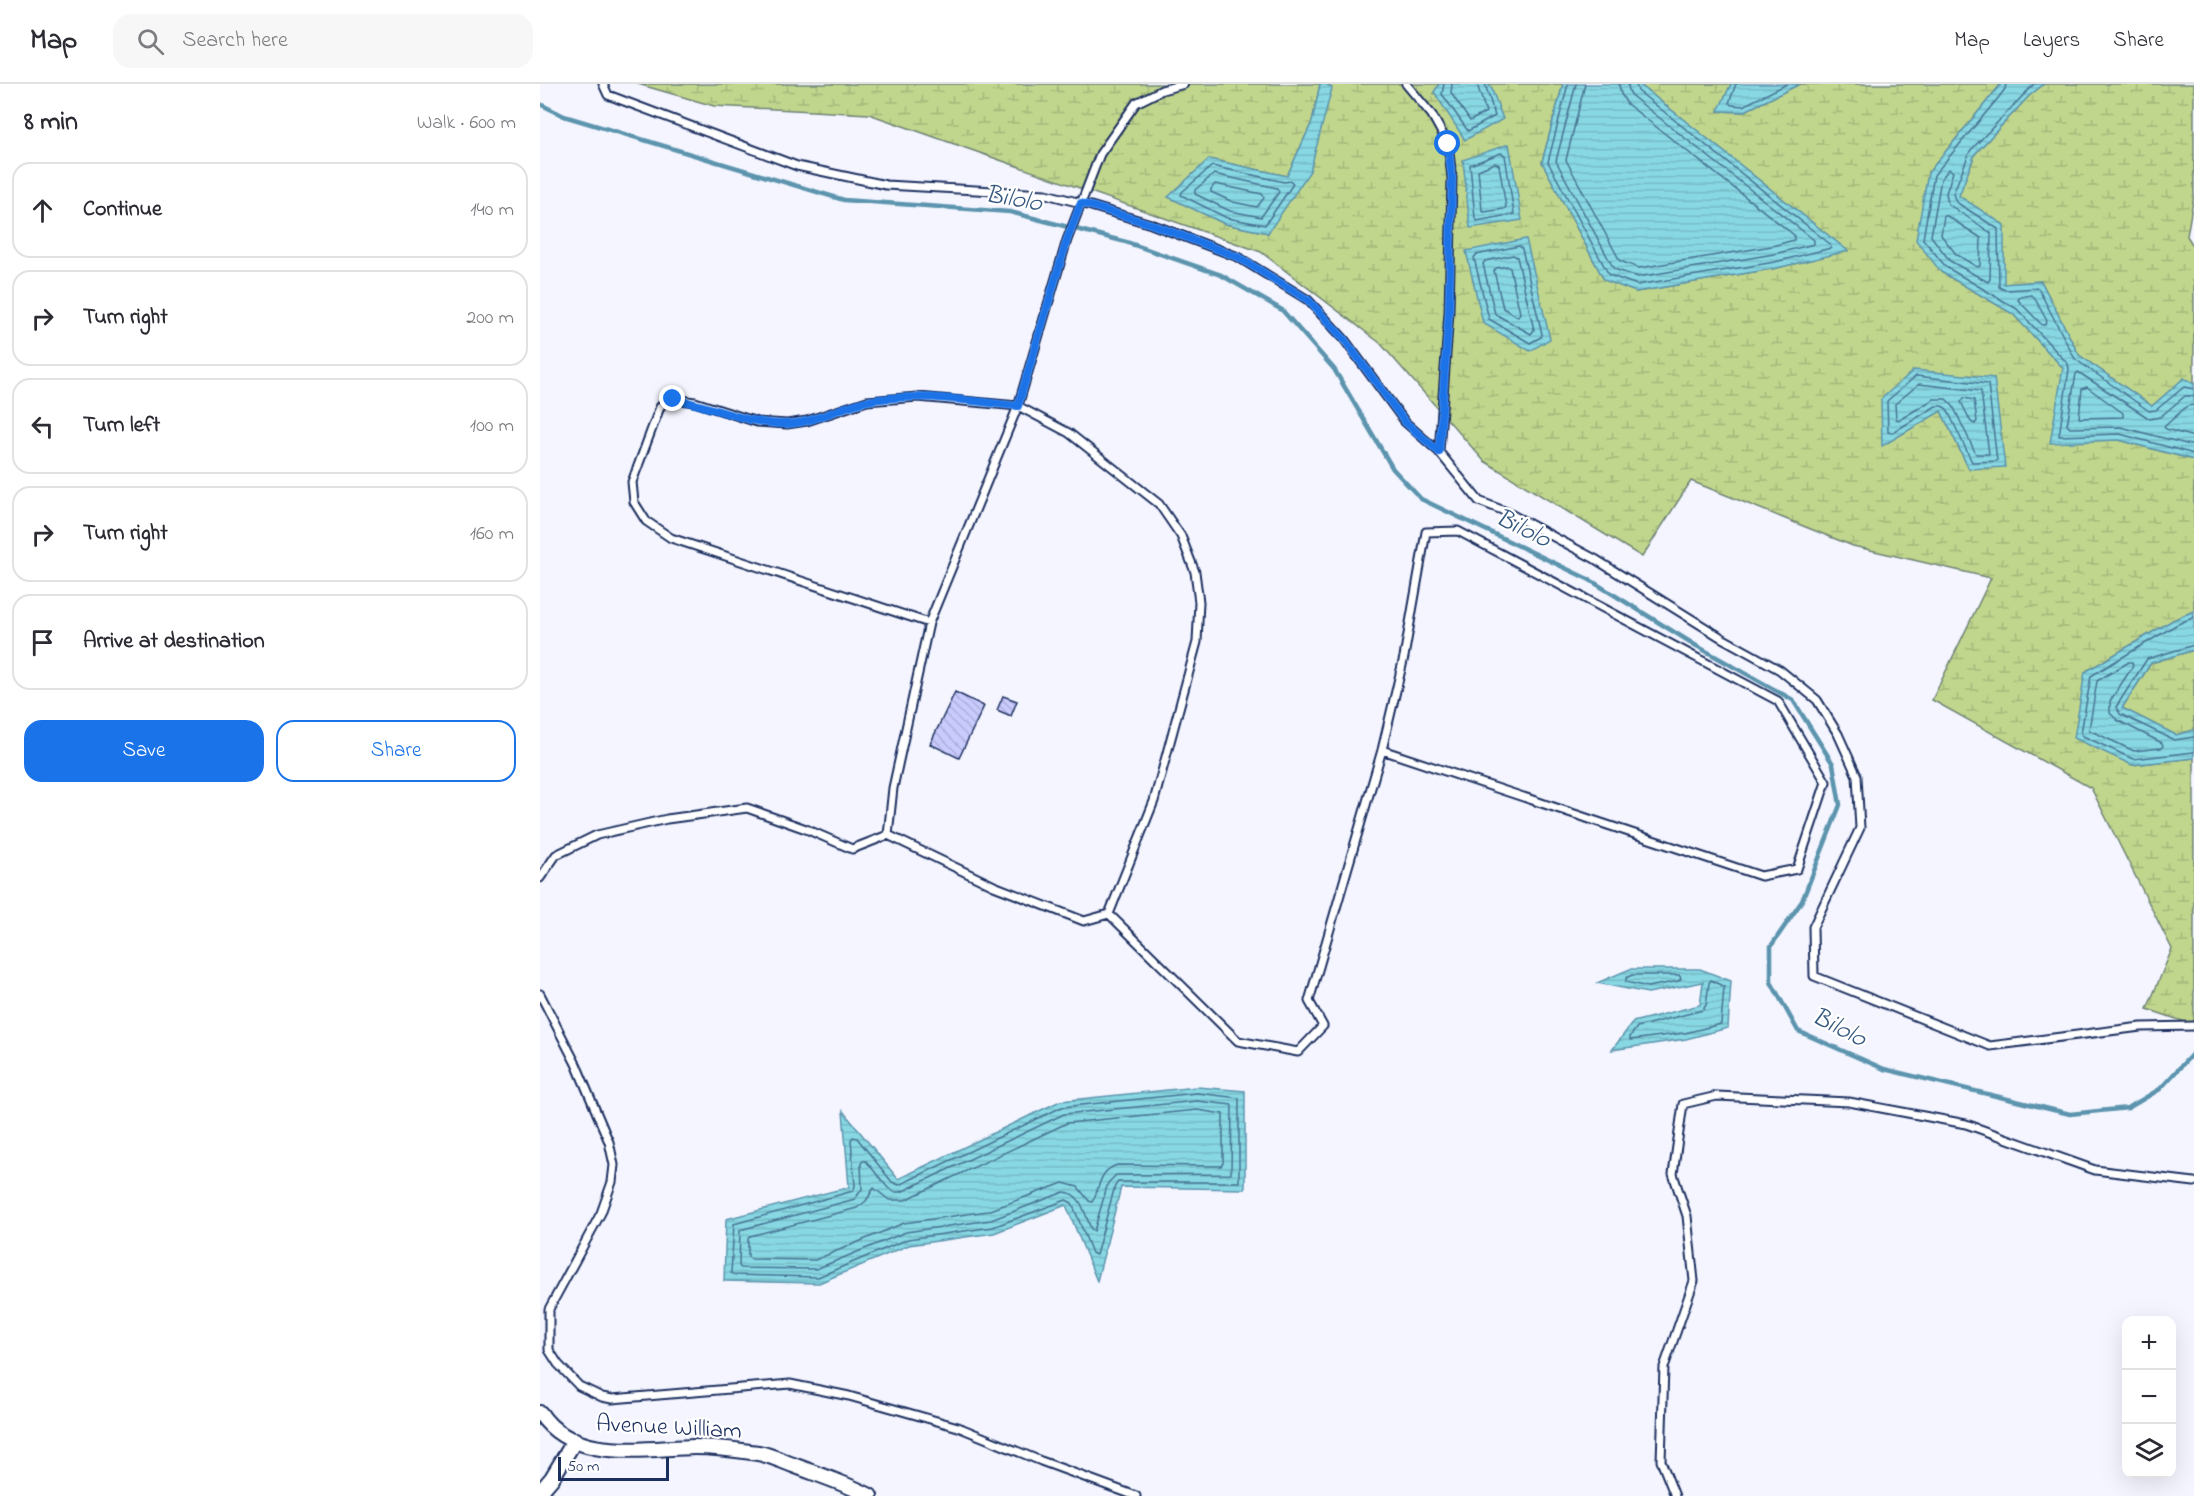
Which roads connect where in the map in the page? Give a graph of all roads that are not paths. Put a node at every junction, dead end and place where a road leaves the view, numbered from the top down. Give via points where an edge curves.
1 (603, 84) edge
2 (1184, 84) edge
3 (1406, 84) edge
4 (1081, 203) junction
5 (1018, 406) junction
6 (1439, 452) junction
7 (929, 623) junction
8 (1382, 750) junction
9 (888, 835) junction
10 (540, 878) edge
11 (1109, 914) junction
12 (540, 994) edge
13 (2194, 1026) edge
14 (2194, 1182) edge
15 (540, 1413) edge
16 (575, 1440) junction
17 (540, 1492) edge
18 (870, 1496) edge
19 (1136, 1496) edge
20 (1675, 1496) edge

1 - 4 lane via 608,95 797,166 886,185 1046,194
2 - 4 lane via 1136,103 1100,154
3 - 6 lane via 1432,115 1448,144 1452,178 1449,312
4 - 5 lane
4 - 6 lane via 1238,257 1308,300 1344,339 1405,422
5 - 7 lane
5 - 7 lane via 908,398 867,401 787,424 757,422 673,399 660,407 632,482 634,502 646,521 671,538
5 - 11 lane via 1069,433 1159,504 1181,536 1195,572 1199,602 1197,642 1154,801
6 - 13 lane via 1479,501 1595,559 1780,670 1817,700 1857,776 1860,828 1813,927 1815,975 1990,1046 2141,1027
7 - 9 lane via 893,788
8 - 8 lane via 1404,657 1426,532 1458,531 1778,701 1826,782 1797,869 1761,876
8 - 11 lane via 1309,1001 1323,1026 1298,1052 1238,1041
9 - 10 lane via 852,849 747,808 666,819 597,835 556,855
9 - 11 lane via 994,886 1084,921
12 - 19 lane via 576,1064 609,1142 614,1165 601,1213 549,1309 549,1350 579,1386 612,1399 790,1384 849,1396 958,1427
14 - 20 lane via 2095,1170 1966,1124 1849,1102 1716,1096 1683,1104 1673,1174 1687,1216 1694,1281 1664,1367 1661,1461
15 - 16 street, Avenue William via 545,1421
16 - 17 street
16 - 18 street, Avenue William via 602,1449 696,1447 762,1454

